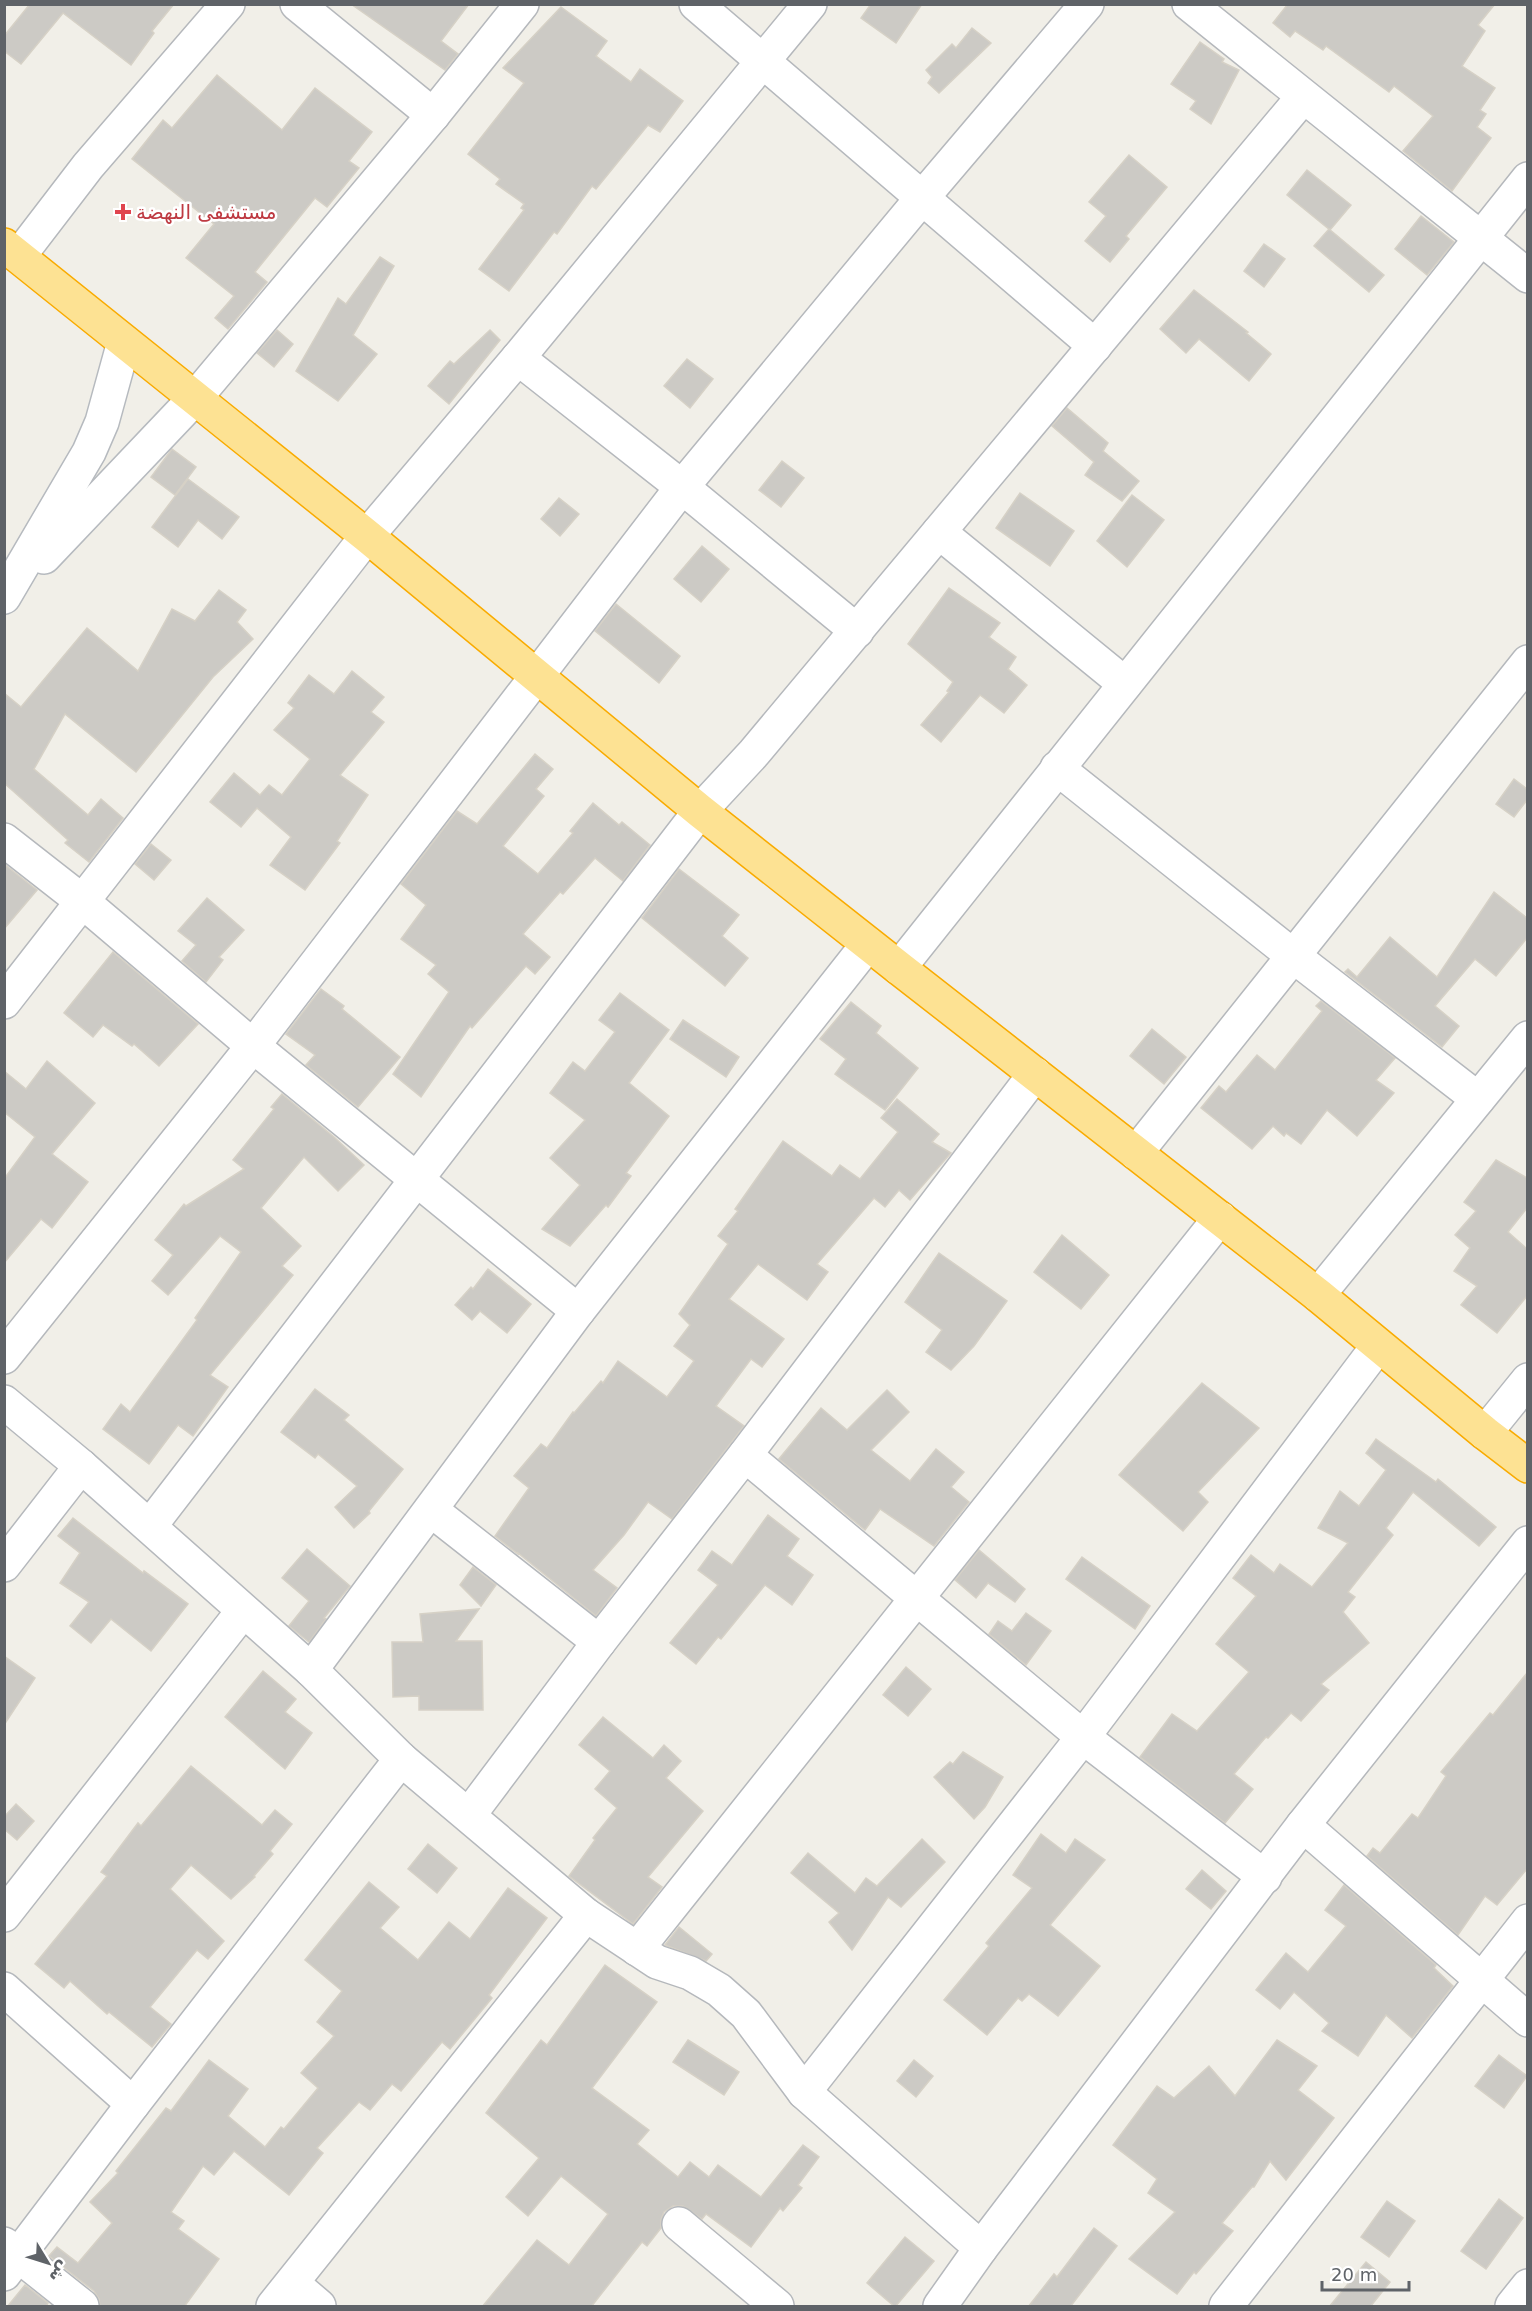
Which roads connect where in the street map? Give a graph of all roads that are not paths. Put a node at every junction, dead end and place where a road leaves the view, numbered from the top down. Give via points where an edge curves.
1 (228, 4) edge
2 (297, 4) edge
3 (522, 4) edge
4 (696, 4) edge
5 (810, 4) edge
6 (1087, 4) edge
7 (1189, 4) edge
8 (763, 61) junction
9 (1304, 96) junction
10 (433, 115) junction
11 (1527, 179) edge
12 (922, 198) junction
13 (1480, 238) junction
14 (12, 250) edge
15 (1527, 276) edge
16 (124, 342) junction
17 (1095, 346) junction
18 (518, 358) junction
19 (196, 398) junction
20 (682, 487) junction
21 (939, 532) junction
22 (367, 536) junction
23 (4, 599) edge
24 (857, 631) junction
25 (1527, 662) edge
26 (537, 676) junction
27 (1125, 684) junction
28 (1057, 768) junction
29 (700, 811) junction
30 (4, 840) edge
31 (82, 901) junction
32 (868, 944) junction
33 (1292, 955) junction
34 (898, 968) junction
35 (4, 1002) edge
36 (1527, 1038) edge
37 (253, 1046) junction
38 (1035, 1074) junction
39 (1478, 1099) junction
40 (1136, 1153) junction
41 (416, 1178) junction
42 (1220, 1218) junction
43 (1318, 1295) junction
44 (578, 1311) junction
45 (1378, 1346) junction
46 (4, 1357) edge
47 (1527, 1380) edge
48 (4, 1402) edge
49 (1485, 1433) junction
50 (745, 1455) junction
51 (81, 1466) junction
52 (1527, 1466) edge
53 (430, 1510) junction
54 (150, 1526) junction
55 (1527, 1543) edge
56 (4, 1565) edge
57 (918, 1599) junction
58 (243, 1611) junction
59 (599, 1642) junction
60 (311, 1670) junction
61 (1083, 1737) junction
62 (401, 1759) junction
63 (469, 1815) junction
64 (1303, 1825) junction
65 (1265, 1877) junction
66 (4, 1915) edge
67 (585, 1915) junction
68 (1527, 1921) edge
69 (637, 1949) junction
70 (1481, 1980) junction
71 (4, 1989) edge
72 (1527, 2020) edge
73 (804, 2092) junction
74 (133, 2104) junction
75 (679, 2224) dead end
76 (981, 2248) junction
77 (9, 2258) edge
78 (1527, 2286) edge
79 (282, 2295) edge
80 (82, 2307) edge
81 (319, 2307) edge
82 (777, 2307) edge
83 (940, 2307) edge
84 (1226, 2307) edge
85 (1512, 2307) edge

1 - 14 street
2 - 10 street
3 - 10 street
4 - 8 street
5 - 8 street
6 - 12 street
7 - 9 street
8 - 12 street
8 - 18 street
9 - 13 street
9 - 17 street
10 - 19 street
11 - 13 street
12 - 17 street
12 - 20 street
13 - 15 street
13 - 27 street
14 - 16 highway
16 - 19 highway
16 - 23 street via 102,422 89,453
17 - 21 street
18 - 20 street
18 - 22 street
19 - 22 highway
19 - 23 street
20 - 24 street
20 - 26 street
21 - 24 street
21 - 27 street
22 - 26 highway
22 - 31 street
24 - 29 street
25 - 33 street
26 - 29 highway
26 - 37 street
27 - 28 street
28 - 33 street
28 - 34 street
29 - 32 highway
29 - 41 street
30 - 31 street
31 - 35 street
31 - 37 street
32 - 34 highway
32 - 44 street
33 - 39 street
33 - 40 street
34 - 38 highway
36 - 39 street
37 - 41 street
37 - 46 street
38 - 40 highway
38 - 50 street
39 - 43 street
40 - 42 highway
41 - 44 street
41 - 54 street
42 - 43 highway
42 - 57 street
43 - 45 highway
44 - 53 street
45 - 49 highway
45 - 61 street
47 - 49 street
48 - 51 street
49 - 52 highway
50 - 57 street
50 - 59 street
51 - 54 street
51 - 56 street
53 - 59 street
53 - 60 street
54 - 58 street
55 - 64 street
57 - 61 street
57 - 69 street
58 - 60 street
58 - 66 street
59 - 63 street
60 - 62 street
61 - 65 street
61 - 73 street
62 - 63 street
62 - 74 street
63 - 67 street
64 - 65 street
64 - 70 street
65 - 76 street
67 - 69 street
67 - 79 street
68 - 70 street
69 - 73 street via 719,1990 746,2014
70 - 72 street
70 - 84 street
71 - 74 street
73 - 76 street
74 - 77 street
75 - 82 street
76 - 83 street
77 - 80 street
78 - 85 street
79 - 81 street

